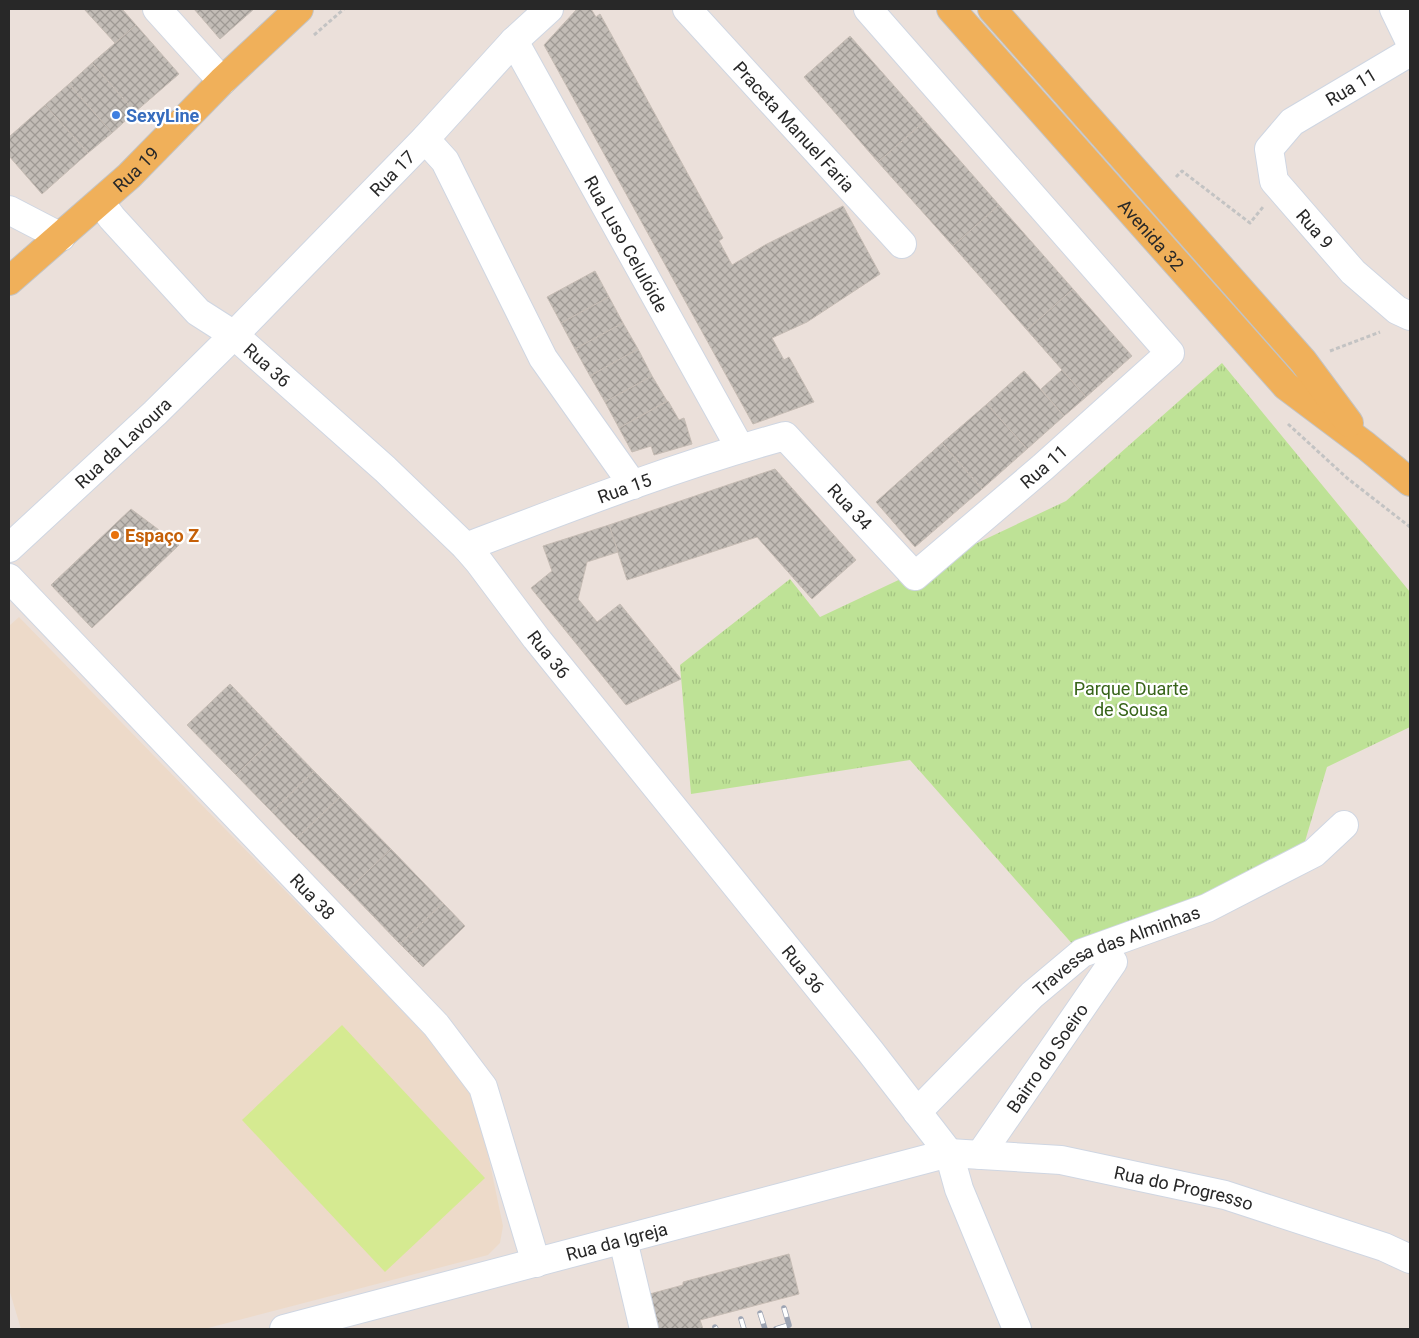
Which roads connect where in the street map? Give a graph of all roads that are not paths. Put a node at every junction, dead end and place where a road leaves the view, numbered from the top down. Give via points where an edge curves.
1 (157, 9) edge
2 (299, 9) edge
3 (549, 9) edge
4 (687, 9) edge
5 (868, 9) edge
6 (951, 9) edge
7 (992, 9) edge
8 (1394, 9) edge
9 (514, 42) junction
10 (1410, 42) edge
11 (1410, 52) edge
12 (222, 81) junction
13 (1292, 122) joint
14 (425, 139) junction
15 (100, 202) junction
16 (9, 210) edge
17 (61, 237) junction
18 (902, 244) dead end
19 (9, 281) edge
20 (1410, 316) edge
21 (234, 335) junction
22 (785, 436) joint
23 (1366, 446) junction
24 (740, 448) junction
25 (1410, 482) edge
26 (633, 485) junction
27 (466, 547) junction
28 (9, 548) edge
29 (915, 576) joint
30 (9, 578) edge
31 (1344, 826) dead end
32 (1113, 962) dead end
33 (918, 1112) junction
34 (949, 1153) junction
35 (980, 1155) junction
36 (623, 1240) junction
37 (1410, 1259) edge
38 (536, 1264) junction
39 (284, 1329) edge
40 (644, 1329) edge
41 (1017, 1329) edge

1 - 12 street
2 - 12 main road, Rua 19
3 - 9 street, Rua 17
4 - 18 street, Praceta Manuel Faria
5 - 29 street, Rua 11 via 1170,353
6 - 23 main road, Avenida 32 via 1286,386
7 - 23 main road, Avenida 32 via 1303,360
8 - 10 street
9 - 14 street, Rua 17
9 - 24 street, Rua Luso Celulóide
11 - 13 street, Rua 11
12 - 15 main road, Rua 19
13 - 20 street, Rua 9 via 1269,149 1274,181 1354,272 1397,310
14 - 21 street, Rua 17
14 - 26 street via 446,161 543,358
15 - 17 main road, Rua 19
15 - 21 street, Rua 36 via 198,312
16 - 17 street
17 - 19 main road, Rua 19
21 - 27 street, Rua 36 via 385,469
21 - 28 street, Rua da Lavoura
22 - 24 street, Rua 15
22 - 29 street, Rua 34
23 - 25 main road, Avenida 32
24 - 26 street, Rua 15
26 - 27 street, Rua 15
27 - 33 street, Rua 36
30 - 38 street, Rua 38 via 436,1025 483,1087
31 - 33 street, Travessa das Alminhas via 1314,853 1207,908 1082,953 1032,995
32 - 35 street, Bairro do Soeiro
33 - 34 street, Rua 36
34 - 35 street, Rua do Progresso
34 - 36 street, Rua da Igreja
34 - 41 street via 959,1189
35 - 37 street, Rua do Progresso via 1061,1160 1225,1195
36 - 38 street, Rua da Igreja
36 - 40 street
38 - 39 street, Rua da Igreja

